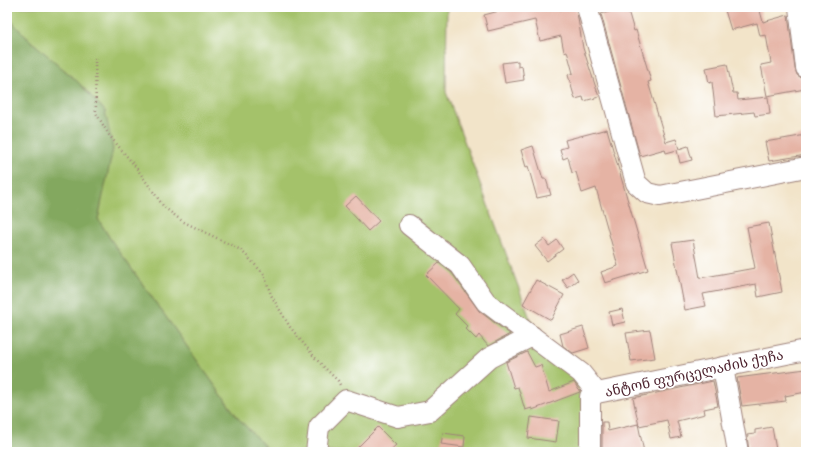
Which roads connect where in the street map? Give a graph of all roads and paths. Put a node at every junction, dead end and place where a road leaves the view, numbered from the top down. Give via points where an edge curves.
1 (587, 7) edge
2 (799, 7) edge
3 (95, 58) dead end
4 (806, 68) edge
5 (806, 167) edge
6 (409, 225) dead end
7 (532, 336) junction
8 (806, 350) edge
9 (723, 367) junction
10 (597, 393) junction
11 (346, 400) junction
12 (316, 452) edge
13 (590, 452) edge
14 (738, 452) edge

1 - 5 street via 636,183 647,193 660,196
2 - 4 street
3 - 11 path via 96,113 109,136 135,166 164,207 182,221 241,250 264,274 271,295 290,327 338,381
6 - 7 street, ანტონ ფურცელაძის ქუჩა via 460,265 486,302
7 - 10 street, ანტონ ფურცელაძის ქუჩა via 582,373
7 - 11 street via 489,358 430,411 398,417
8 - 9 street, ანტონ ფურცელაძის ქუჩა
9 - 10 street, ანტონ ფურცელაძის ქუჩა
9 - 14 street
10 - 13 street via 590,397
11 - 12 street via 319,427

